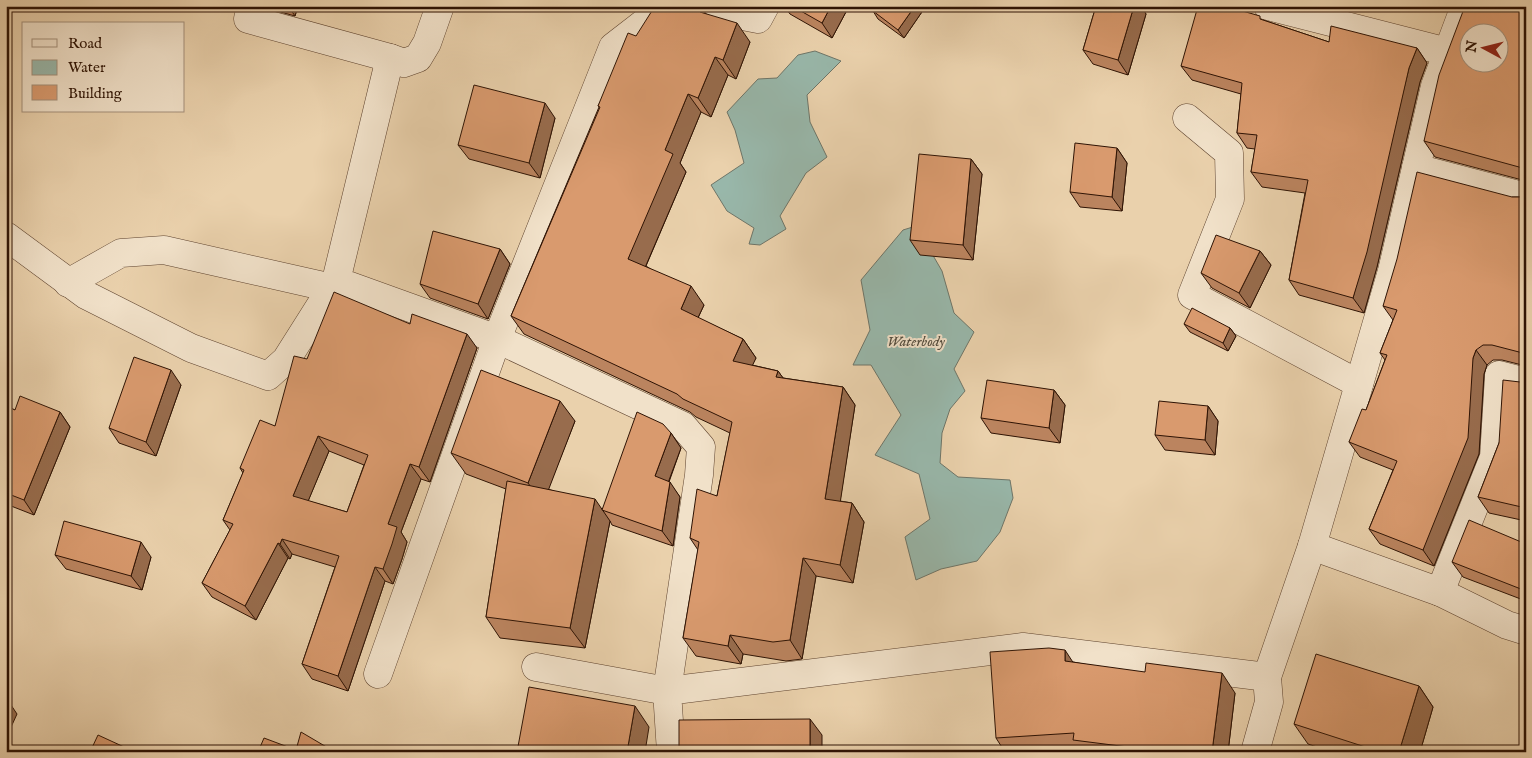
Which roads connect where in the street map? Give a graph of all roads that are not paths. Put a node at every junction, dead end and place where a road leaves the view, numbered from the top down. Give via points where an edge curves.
1 (251, 6) edge
2 (440, 6) edge
3 (666, 6) edge
4 (691, 6) edge
5 (765, 6) edge
6 (1268, 6) edge
7 (1465, 6) edge
8 (1448, 52) junction
9 (390, 58) junction
10 (1187, 118) dead end
11 (1416, 168) junction
12 (1526, 197) edge
13 (6, 236) edge
14 (68, 283) junction
15 (334, 284) junction
16 (497, 339) junction
17 (1526, 382) edge
18 (1358, 384) junction
19 (1312, 546) junction
20 (1440, 592) junction
21 (1526, 631) edge
22 (536, 666) dead end
23 (378, 674) dead end
24 (1267, 676) junction
25 (667, 691) junction
26 (671, 752) edge
27 (1255, 752) edge

1 - 9 street via 248,19
2 - 9 street via 418,58 404,63
3 - 16 street via 613,48
4 - 5 street via 758,19
6 - 8 street
7 - 8 street
8 - 11 street via 1435,86
9 - 15 street
10 - 18 street via 1230,152 1230,199 1192,295
11 - 12 street
11 - 18 street via 1392,270
13 - 14 street
14 - 15 street via 121,252 164,250
14 - 15 street via 191,348 268,376 286,360
15 - 16 street
16 - 23 street
16 - 25 street via 683,426 700,447 699,476
17 - 20 street via 1499,375 1494,457
18 - 19 street
19 - 20 street
19 - 24 street
20 - 21 street
22 - 25 street
24 - 25 street via 1023,647
24 - 27 street via 1269,702
25 - 26 street

